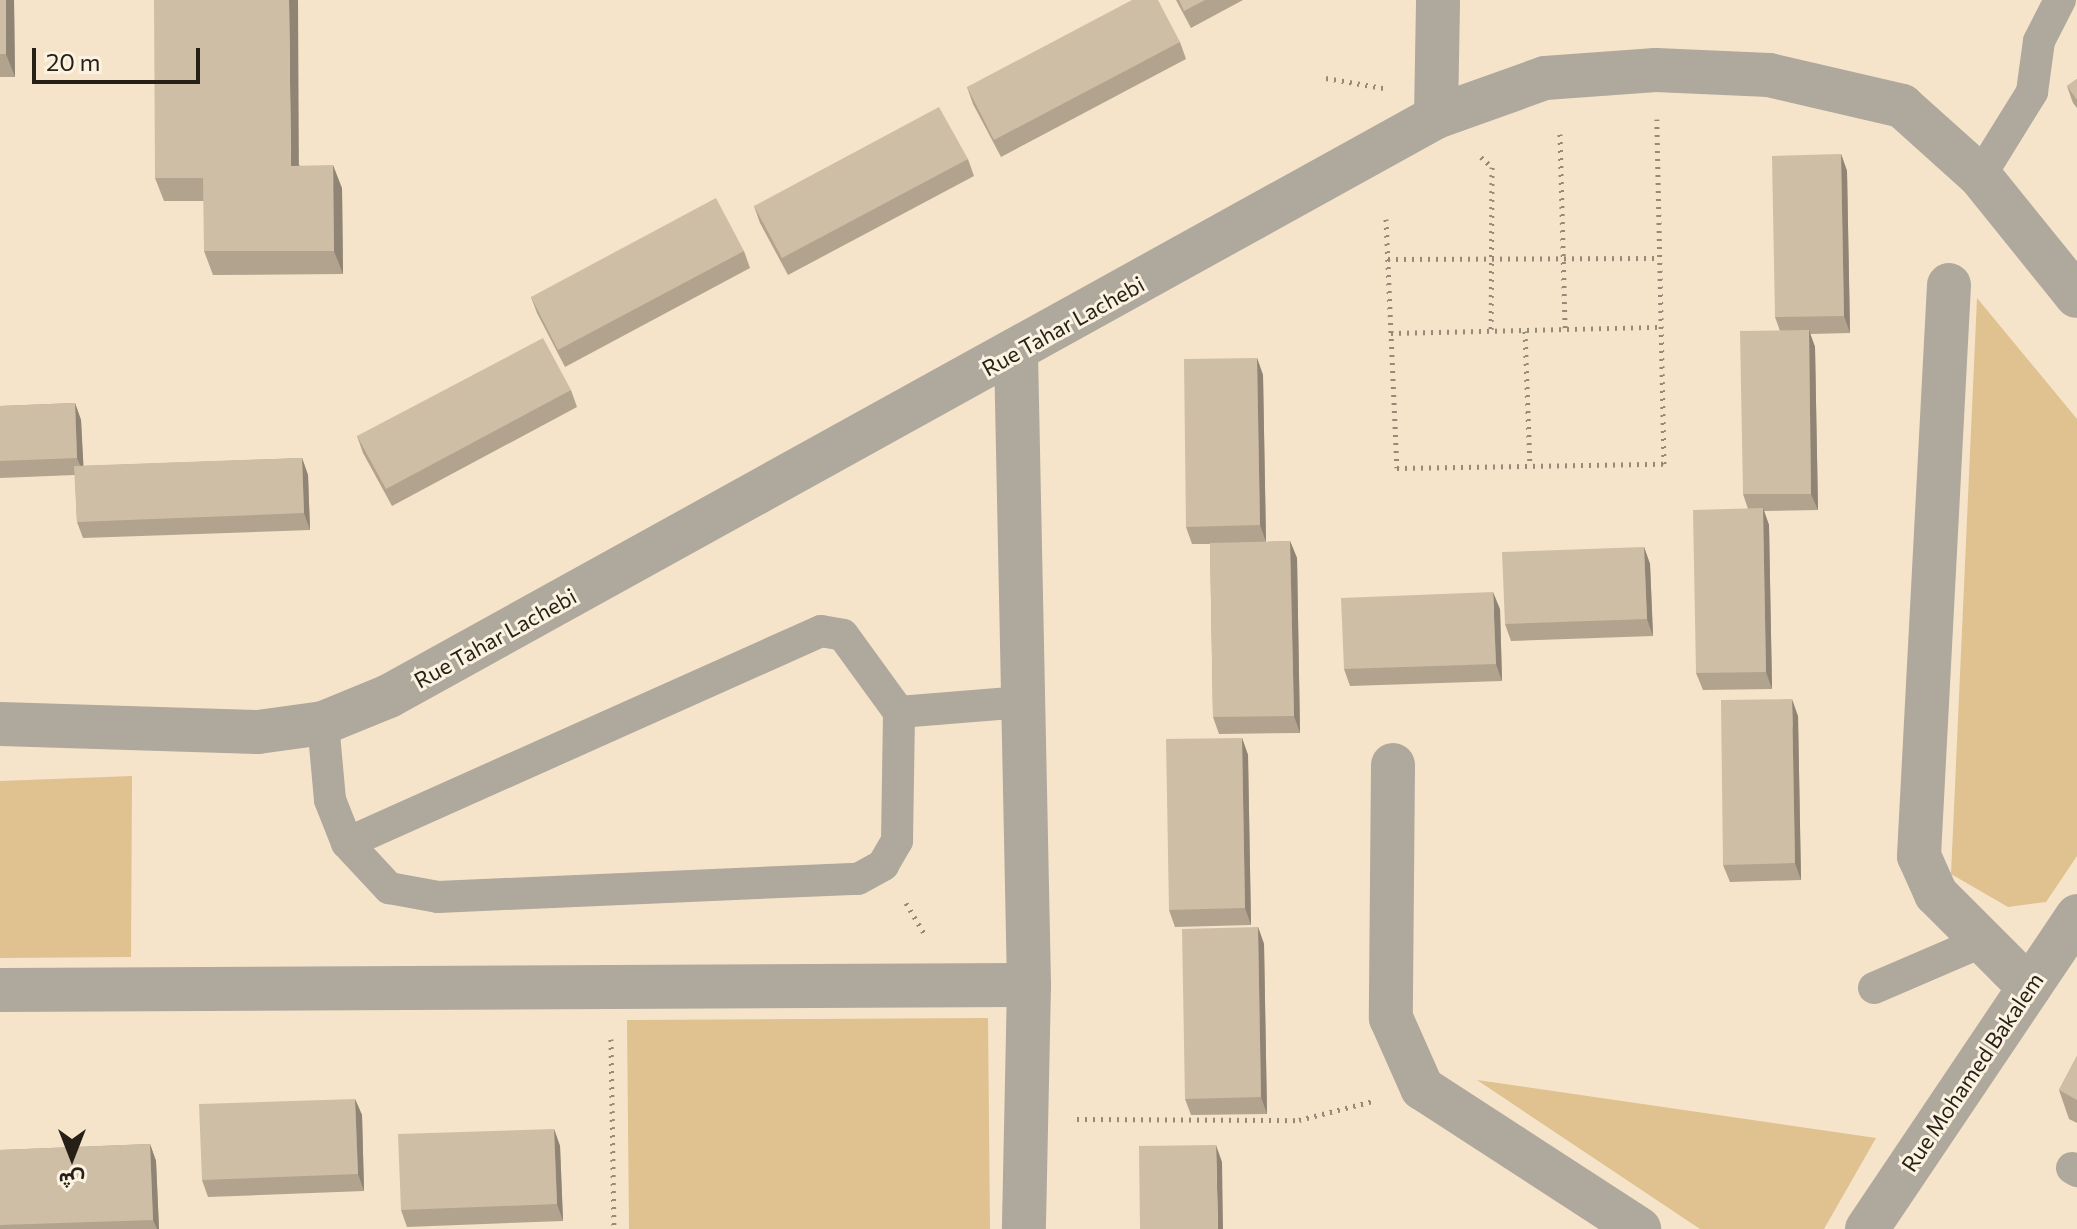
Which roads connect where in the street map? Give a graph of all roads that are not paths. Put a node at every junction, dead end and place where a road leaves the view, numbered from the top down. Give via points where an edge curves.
1 (1438, 0) edge
2 (2060, 0) edge
3 (1437, 43) junction
4 (1518, 86) junction
5 (1436, 117) junction
6 (1980, 176) junction
7 (1949, 285) dead end
8 (2077, 296) edge
9 (1016, 353) junction
10 (1023, 702) junction
11 (899, 712) junction
12 (323, 723) junction
13 (0, 724) edge
14 (1393, 765) dead end
15 (347, 843) junction
16 (2077, 916) edge
17 (1983, 941) junction
18 (1029, 985) junction
19 (2029, 987) junction
20 (1874, 988) dead end
21 (0, 990) edge
22 (1024, 1229) edge
23 (1639, 1229) edge
24 (1867, 1229) edge

1 - 3 street
2 - 6 lane via 2039,41 2032,92
3 - 4 street via 1461,72
3 - 5 street
4 - 5 street, Rue Tahar Lachebi
4 - 6 street, Rue Tahar Lachebi via 1656,70 1769,75 1902,106
5 - 9 street, Rue Tahar Lachebi
6 - 8 street, Rue Tahar Lachebi
7 - 17 street via 1919,856 1936,894
9 - 10 street
9 - 12 street, Rue Tahar Lachebi via 389,696
10 - 11 lane
10 - 18 street
11 - 15 lane via 843,635 821,631
11 - 15 lane via 897,841 883,865 858,879 438,897 389,888
12 - 13 street, Rue Tahar Lachebi via 258,732
12 - 15 lane via 330,800
14 - 23 street via 1391,1018 1422,1088
16 - 19 street, Rue Mohamed Bakalem
17 - 19 street
17 - 20 lane
18 - 21 street
18 - 22 street
19 - 24 street, Rue Mohamed Bakalem

